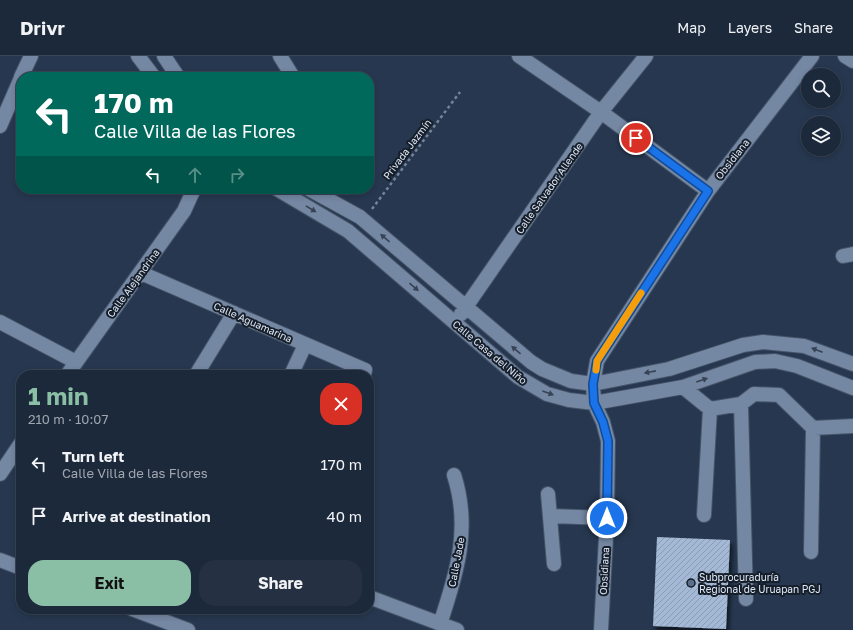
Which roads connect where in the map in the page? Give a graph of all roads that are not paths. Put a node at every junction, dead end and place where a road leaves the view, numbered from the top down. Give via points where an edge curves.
1 (30, 56) edge
2 (138, 56) edge
3 (164, 56) edge
4 (280, 56) edge
5 (518, 56) edge
6 (646, 56) edge
7 (812, 56) edge
8 (845, 56) edge
9 (853, 61) edge
10 (23, 72) edge
11 (150, 72) edge
12 (175, 72) edge
13 (290, 72) edge
14 (16, 89) edge
15 (601, 112) junction
16 (0, 126) edge
17 (708, 191) junction
18 (192, 194) edge
19 (285, 194) edge
20 (318, 194) edge
21 (141, 273) junction
22 (466, 307) junction
23 (234, 313) junction
24 (0, 322) edge
25 (455, 323) junction
26 (305, 345) junction
27 (76, 362) junction
28 (853, 364) edge
29 (70, 370) edge
30 (199, 370) edge
31 (293, 370) edge
32 (360, 370) edge
33 (593, 384) junction
34 (683, 387) junction
35 (853, 388) edge
36 (594, 403) junction
37 (741, 404) junction
38 (710, 409) junction
39 (853, 426) edge
40 (813, 428) junction
41 (15, 464) edge
42 (0, 474) edge
43 (454, 475) dead end
44 (548, 494) dead end
45 (704, 515) dead end
46 (550, 516) junction
47 (607, 518) junction
48 (810, 552) dead end
49 (0, 560) edge
50 (554, 564) dead end
51 (16, 566) edge
52 (374, 598) edge
53 (746, 599) dead end
54 (145, 614) edge
55 (440, 624) junction
56 (188, 630) edge
57 (457, 630) edge
58 (601, 630) edge

1 - 10 street
2 - 11 street
3 - 12 street
4 - 13 street
5 - 15 street
6 - 15 street, Calle Salvador Allende
7 - 17 street, Obsidiana
8 - 9 street
14 - 16 street
15 - 17 street
15 - 22 street, Calle Salvador Allende
17 - 33 street, Obsidiana via 597,361
18 - 21 street, Calle Alejandrina via 184,211
19 -> 25 street, Calle Casa del Niño via 348,231
22 -> 20 street, Calle Casa del Niño via 364,220
21 - 23 street, Calle Aguamarina
21 - 27 street, Calle Alejandrina
22 - 25 street, Calle Salvador Allende
33 -> 22 street, Calle Casa del Niño via 571,381 542,370
23 - 26 street, Calle Aguamarina
23 - 30 street
24 - 27 street
25 -> 36 street, Calle Casa del Niño via 518,377 535,388 569,400
26 - 31 street
26 - 32 street, Calle Aguamarina
27 - 29 street, Calle Alejandrina
28 -> 33 street, Calle Casa del Niño via 804,346 763,342 743,344 670,368
33 - 36 street, Obsidiana
34 -> 35 street, Calle Casa del Niño via 755,362 775,361 797,366
34 - 36 street, Calle Casa del Niño
34 - 38 street
36 - 47 street, Obsidiana via 608,441
37 - 38 street
37 - 40 street via 754,394 780,394
37 - 53 street
38 - 45 street
39 - 40 street
40 - 48 street
41 - 42 street
43 - 55 street, Calle Jade via 459,492 462,536 456,573
44 - 46 street
46 - 47 street
46 - 50 street
47 - 58 street, Obsidiana
49 - 51 street
52 - 55 street
54 - 56 street
55 - 57 street

